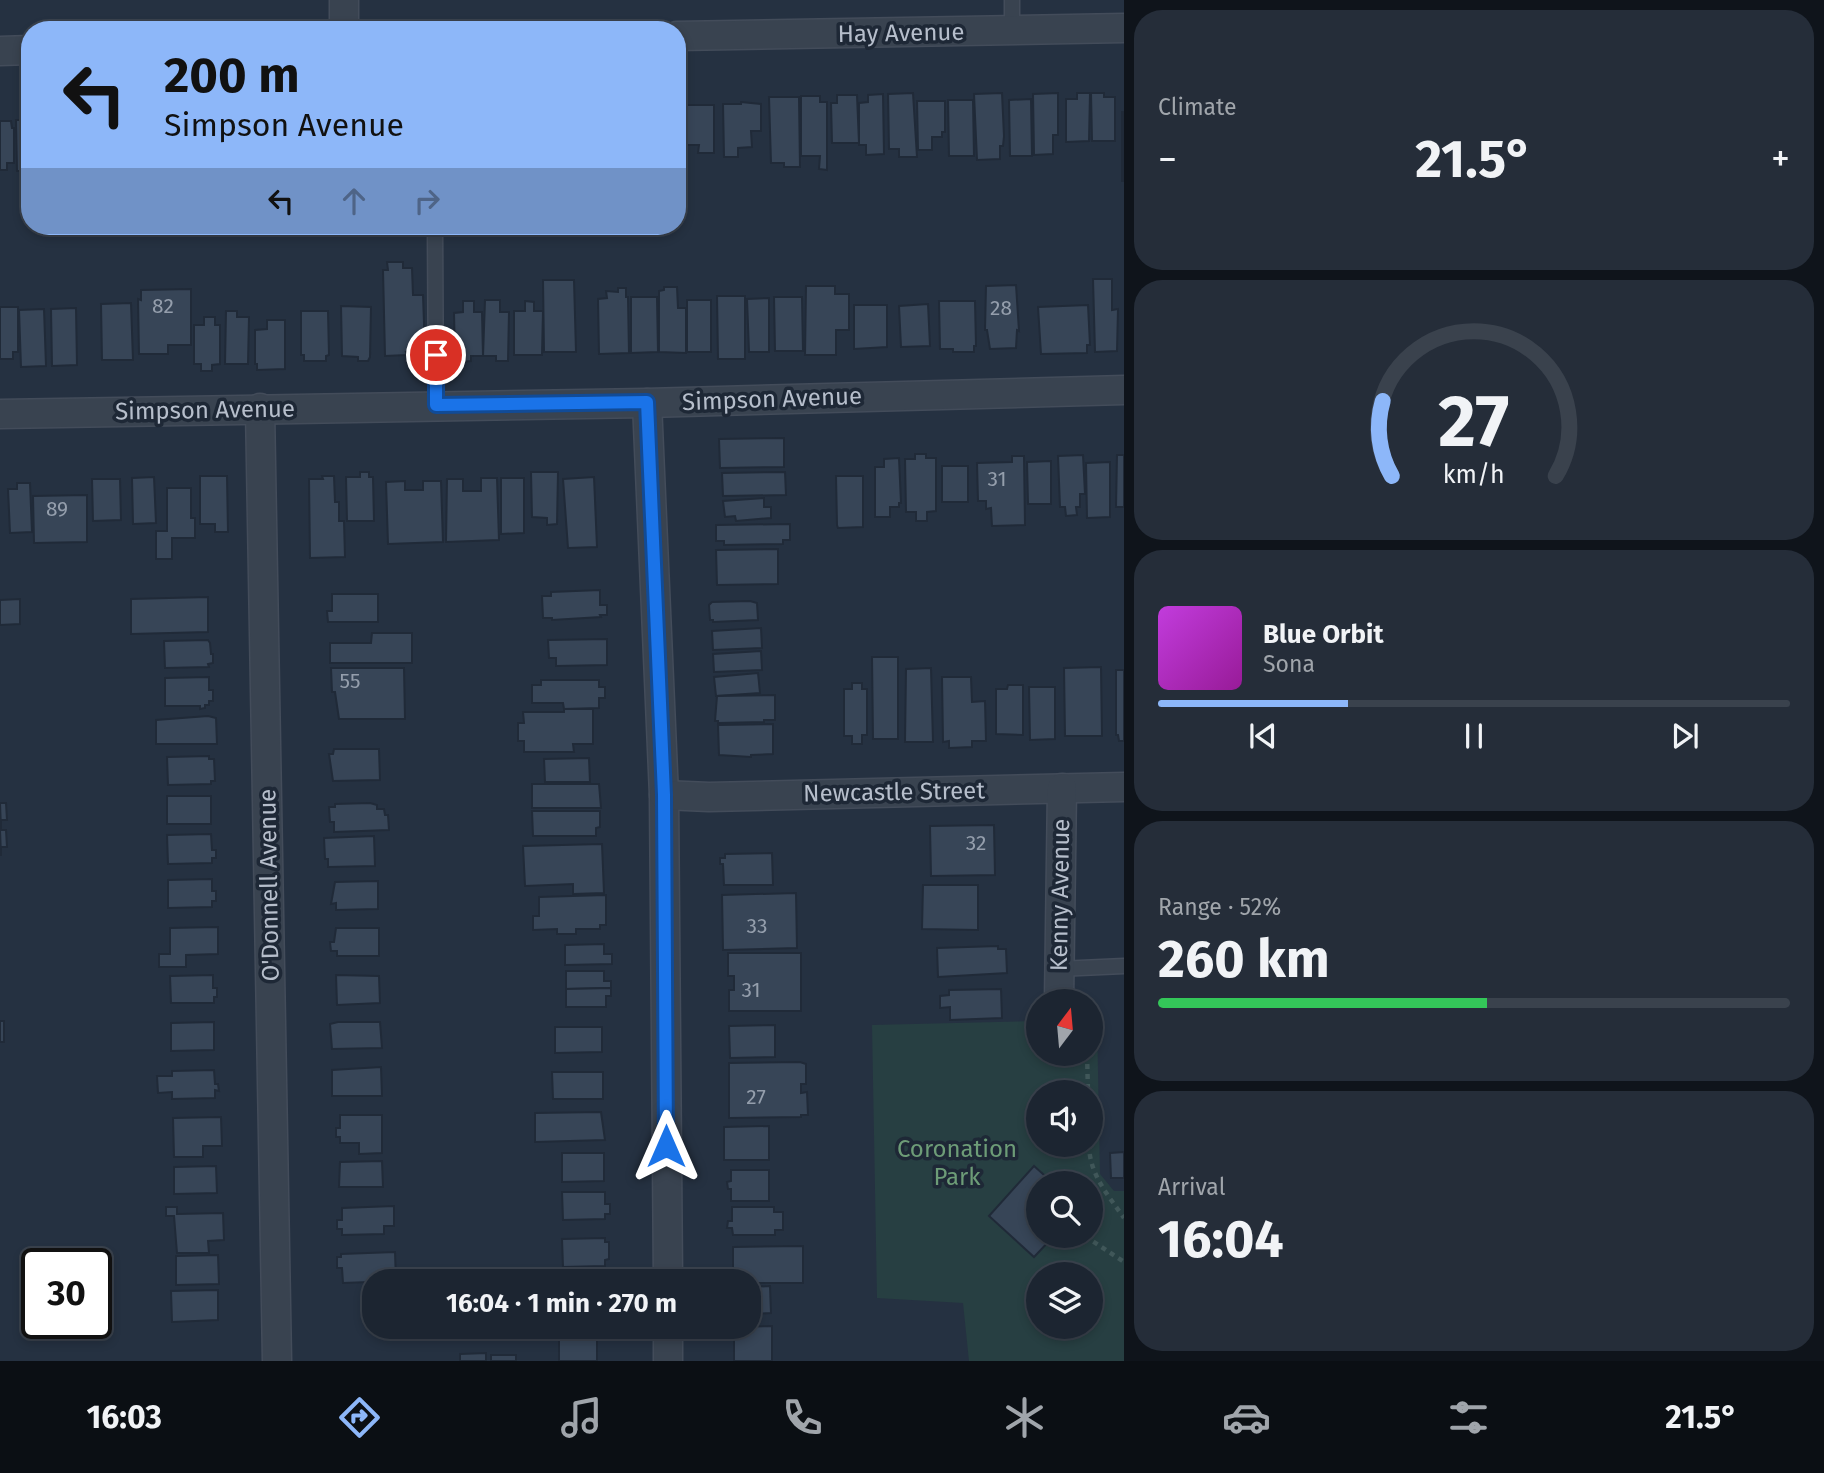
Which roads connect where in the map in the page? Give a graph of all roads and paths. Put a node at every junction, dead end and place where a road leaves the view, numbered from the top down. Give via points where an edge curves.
1 (344, 0) edge
2 (1012, 0) edge
3 (344, 21) edge
4 (1124, 28) edge
5 (1012, 31) junction
6 (686, 36) edge
7 (21, 50) edge
8 (0, 51) edge
9 (435, 235) edge
10 (1124, 390) edge
11 (647, 402) junction
12 (436, 405) junction
13 (260, 408) junction
14 (0, 414) edge
15 (1124, 787) edge
16 (1062, 788) junction
17 (664, 795) junction
18 (1124, 966) edge
19 (1058, 969) junction
20 (1059, 989) edge
21 (1089, 1157) edge
22 (1124, 1218) edge
23 (1103, 1248) edge
24 (1124, 1262) edge
25 (668, 1269) edge
26 (668, 1339) edge
27 (276, 1361) edge
28 (668, 1361) edge

1 - 3 street
2 - 5 lane
4 - 5 street, Hay Avenue
5 - 6 street, Hay Avenue
7 - 8 street
9 - 12 lane
10 - 11 street, Simpson Avenue
11 - 12 street, Simpson Avenue
11 - 17 street
12 - 13 street, Simpson Avenue
13 - 14 street, Simpson Avenue
13 - 27 street, O'Donnell Avenue
15 - 16 street, Newcastle Street
16 - 17 street, Newcastle Street
16 - 19 street, Kenny Avenue
17 - 25 street
18 - 19 lane
19 - 20 street, Kenny Avenue
21 - 22 path via 1096,1177
23 - 24 path
26 - 28 street

